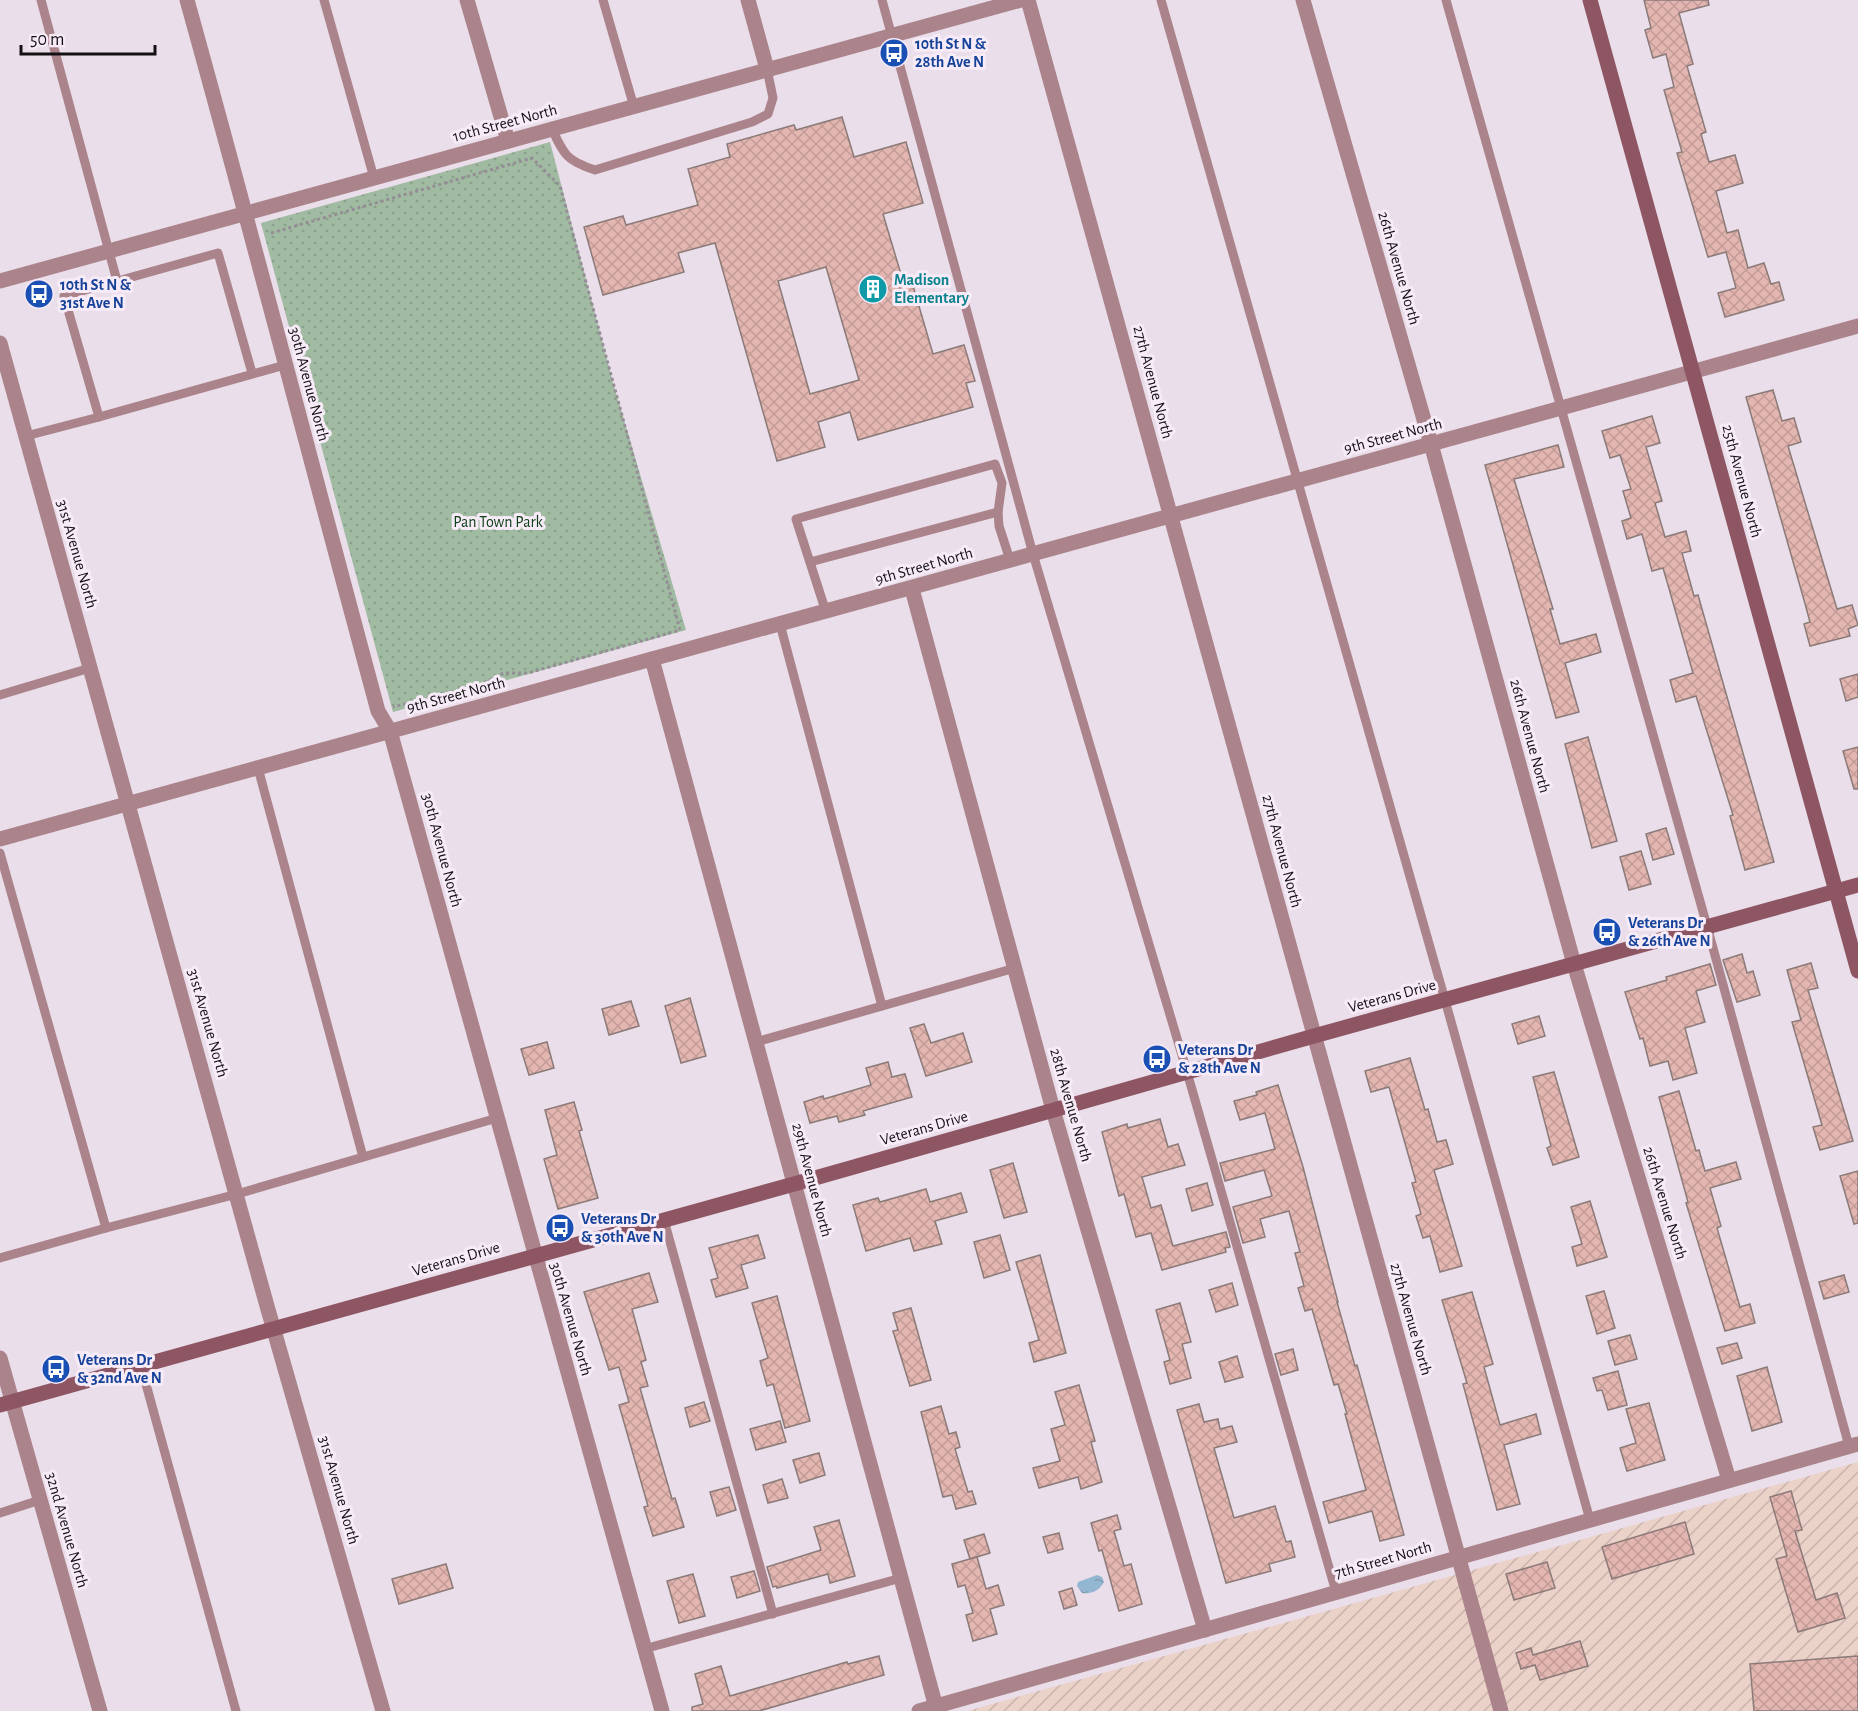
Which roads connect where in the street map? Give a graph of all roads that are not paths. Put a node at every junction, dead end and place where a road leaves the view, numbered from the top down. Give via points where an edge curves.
1 (41, 0) edge
2 (187, 0) edge
3 (324, 0) edge
4 (467, 0) edge
5 (603, 0) edge
6 (748, 0) edge
7 (882, 0) edge
8 (1021, 0) edge
9 (1028, 0) edge
10 (1161, 0) edge
11 (1303, 0) edge
12 (1446, 0) edge
13 (1590, 0) edge
14 (892, 36) junction
15 (767, 69) junction
16 (634, 107) junction
17 (552, 129) junction
18 (508, 141) junction
19 (374, 178) junction
20 (246, 213) junction
21 (110, 251) junction
22 (0, 281) edge
23 (117, 281) junction
24 (1858, 326) edge
25 (0, 343) edge
26 (285, 365) junction
27 (1694, 371) junction
28 (252, 373) junction
29 (1561, 408) junction
30 (99, 417) junction
31 (26, 436) junction
32 (1431, 444) junction
33 (1298, 481) junction
34 (998, 512) junction
35 (1171, 516) junction
36 (1033, 554) junction
37 (1010, 560) junction
38 (810, 562) junction
39 (912, 589) junction
40 (826, 612) junction
41 (780, 624) junction
42 (652, 659) junction
43 (90, 668) junction
44 (0, 695) edge
45 (390, 731) junction
46 (258, 768) junction
47 (128, 804) junction
48 (0, 839) edge
49 (0, 853) edge
50 (1858, 885) edge
51 (1835, 891) junction
52 (1707, 926) junction
53 (1574, 964) junction
54 (1015, 968) junction
55 (1858, 971) edge
56 (1445, 1000) junction
57 (882, 1006) junction
58 (1314, 1036) junction
59 (756, 1042) junction
60 (1187, 1072) junction
61 (1053, 1110) junction
62 (497, 1118) junction
63 (363, 1157) junction
64 (794, 1184) junction
65 (237, 1194) junction
66 (664, 1220) junction
67 (106, 1227) junction
68 (535, 1256) junction
69 (0, 1258) edge
70 (274, 1329) junction
71 (0, 1358) edge
72 (141, 1366) junction
73 (6, 1403) edge
74 (1854, 1445) edge
75 (1729, 1480) junction
76 (40, 1500) junction
77 (0, 1512) edge
78 (1590, 1520) junction
79 (1459, 1557) junction
80 (901, 1578) junction
81 (1335, 1592) junction
82 (773, 1614) junction
83 (1205, 1630) junction
84 (645, 1649) junction
85 (937, 1709) edge
86 (100, 1711) edge
87 (236, 1711) edge
88 (383, 1711) edge
89 (662, 1711) edge
90 (919, 1711) edge
91 (1501, 1711) edge

1 - 21 lane
2 - 20 street, 30th Avenue North
3 - 19 lane
4 - 18 street
5 - 16 lane
6 - 15 street
7 - 14 lane
8 - 14 street, 10th Street North
9 - 35 street, 27th Avenue North
10 - 33 lane
11 - 32 street, 26th Avenue North
12 - 29 lane
13 - 27 main road, 25th Avenue North
14 - 15 street, 10th Street North
14 - 36 lane
15 - 16 street, 10th Street North
15 - 17 lane via 773,98 768,114 595,170 563,154
16 - 17 street, 10th Street North
17 - 18 street, 10th Street North
18 - 19 street, 10th Street North
19 - 20 street, 10th Street North
20 - 21 street, 10th Street North
20 - 26 street, 30th Avenue North
21 - 22 street, 10th Street North
21 - 23 lane
23 - 28 lane via 218,253
23 - 30 lane via 64,296
24 - 27 street, 9th Street North
25 - 31 street, 31st Avenue North
26 - 28 lane
26 - 45 street, 30th Avenue North via 378,711
27 - 29 street, 9th Street North
27 - 51 main road, 25th Avenue North
28 - 30 lane
29 - 32 street, 9th Street North
29 - 52 lane
30 - 31 lane
31 - 43 street, 31st Avenue North
32 - 33 street, 9th Street North
32 - 53 street, 26th Avenue North
33 - 35 street, 9th Street North
33 - 56 lane
34 - 37 lane
34 - 38 lane
34 - 38 lane via 1002,483 995,464 796,519
35 - 36 street, 9th Street North
35 - 58 street, 27th Avenue North
36 - 37 street, 9th Street North
36 - 60 lane
37 - 39 street, 9th Street North
38 - 40 lane
39 - 40 street, 9th Street North
39 - 54 street, 28th Avenue North
40 - 41 street, 9th Street North
41 - 42 street, 9th Street North
41 - 57 lane
42 - 45 street, 9th Street North
42 - 59 street, 29th Avenue North
43 - 44 lane
43 - 47 street, 31st Avenue North
45 - 46 street, 9th Street North
45 - 62 street, 30th Avenue North
46 - 47 street, 9th Street North
46 - 63 lane
47 - 48 street, 9th Street North
47 - 65 street, 31st Avenue North
49 - 67 lane
50 - 51 main road, Veterans Drive
51 - 52 main road, Veterans Drive
51 - 55 main road, 25th Avenue North
52 - 53 main road, Veterans Drive
52 - 74 lane
53 - 56 main road, Veterans Drive
53 - 75 street, 26th Avenue North
54 - 57 lane
54 - 61 street, 28th Avenue North
56 - 58 main road, Veterans Drive
56 - 78 lane
57 - 59 lane
58 - 60 main road, Veterans Drive
58 - 79 street, 27th Avenue North
59 - 64 street, 29th Avenue North
60 - 61 main road, Veterans Drive
60 - 81 lane
61 - 64 main road, Veterans Drive
61 - 83 street, 28th Avenue North
62 - 63 lane
62 - 68 street, 30th Avenue North
63 - 65 lane
64 - 66 main road, Veterans Drive
64 - 80 street, 29th Avenue North
65 - 67 lane
65 - 70 street, 31st Avenue North
66 - 68 main road, Veterans Drive
66 - 82 lane
67 - 69 lane
68 - 70 main road, Veterans Drive
68 - 84 street, 30th Avenue North
70 - 72 main road, Veterans Drive
70 - 88 street, 31st Avenue North
71 - 73 street, 32nd Avenue North
72 - 73 main road, Veterans Drive
72 - 87 lane
73 - 76 street, 32nd Avenue North
74 - 75 street, 7th Street North
75 - 78 street, 7th Street North
76 - 77 lane
76 - 86 street, 32nd Avenue North
78 - 79 street, 7th Street North
79 - 81 street, 7th Street North
79 - 91 street, 27th Avenue North
80 - 82 lane
80 - 85 street, 29th Avenue North
81 - 83 street, 7th Street North
82 - 84 lane
83 - 85 street, 7th Street North
84 - 89 street, 30th Avenue North
85 - 90 street, 7th Street North

